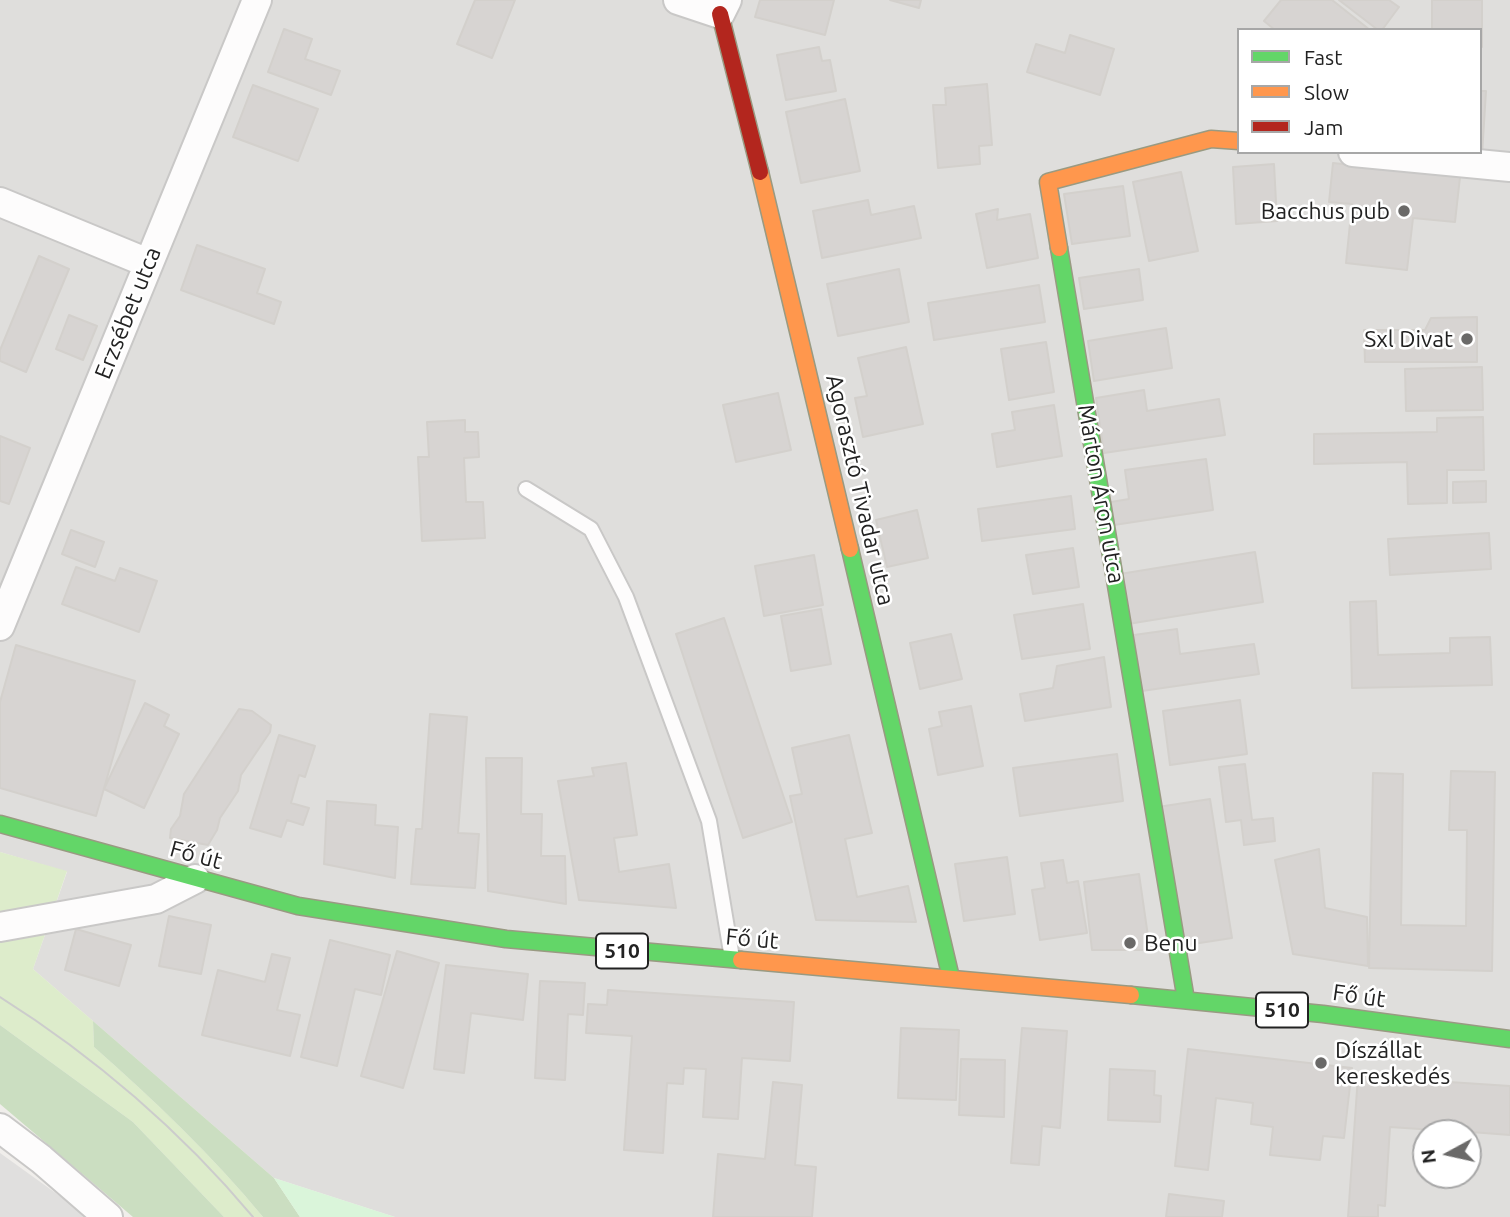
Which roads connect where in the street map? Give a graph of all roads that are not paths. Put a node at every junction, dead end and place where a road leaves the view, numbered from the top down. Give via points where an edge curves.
1 (257, 0) edge
2 (678, 0) edge
3 (724, 7) edge
4 (1237, 141) edge
5 (1374, 154) edge
6 (1510, 167) edge
7 (0, 202) edge
8 (148, 263) junction
9 (526, 489) dead end
10 (0, 626) edge
11 (0, 824) edge
12 (195, 879) junction
13 (0, 927) edge
14 (732, 960) junction
15 (951, 978) junction
16 (1186, 1000) junction
17 (1510, 1039) edge
18 (0, 1128) edge
19 (108, 1217) edge

1 - 8 street, Erzsébet utca
2 - 3 street
3 - 15 street, Agorasztó Tivadar utca
4 - 16 street, Márton Áron utca via 1211,139 1048,182
5 - 6 street
7 - 8 street
8 - 10 street, Erzsébet utca
9 - 14 lane via 591,529 626,597 709,821
11 - 12 street, Fő út / 510
12 - 13 street via 156,899
12 - 14 street, Fő út / 510 via 298,906 506,939
14 - 15 street, Fő út / 510
15 - 16 street, Fő út / 510
16 - 17 street, Fő út / 510
18 - 19 street

